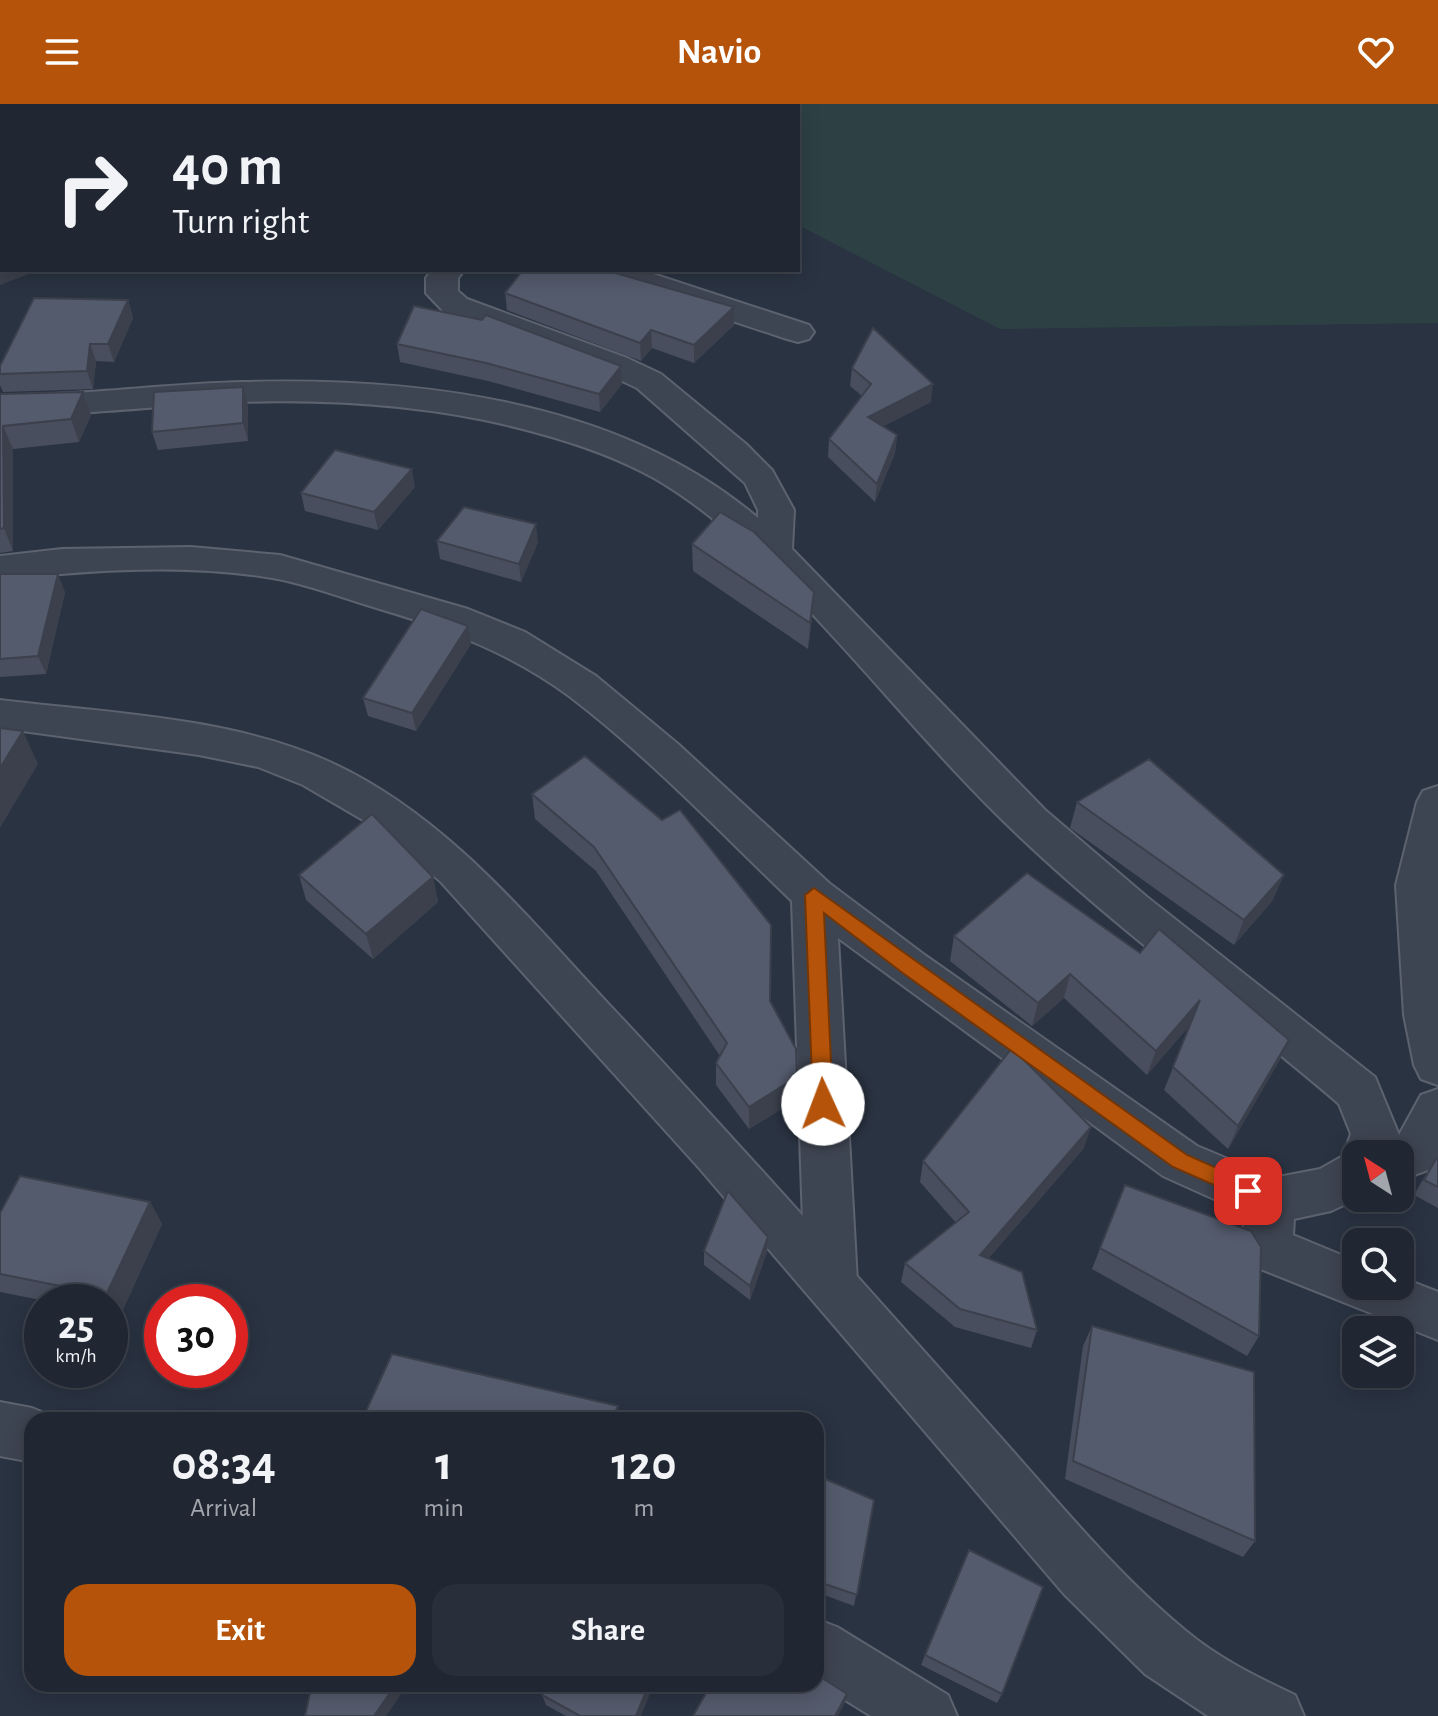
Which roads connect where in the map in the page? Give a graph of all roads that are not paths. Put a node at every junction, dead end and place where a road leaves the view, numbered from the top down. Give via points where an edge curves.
1 (446, 272) edge
2 (616, 272) edge
3 (798, 332) dead end
4 (0, 405) edge
5 (774, 550) junction
6 (0, 568) edge
7 (0, 714) edge
8 (1438, 802) edge
9 (814, 895) junction
10 (1438, 1065) edge
11 (1438, 1110) edge
12 (1373, 1140) edge
13 (1414, 1154) edge
14 (1342, 1182) edge
15 (1271, 1201) junction
16 (1342, 1279) edge
17 (831, 1282) junction
18 (1397, 1300) edge
19 (1438, 1316) edge
20 (0, 1429) edge
21 (24, 1434) edge
22 (824, 1653) edge
23 (927, 1716) edge
24 (1274, 1716) edge

1 - 5 street via 442,293 456,306 649,381 734,452 760,478 776,510
2 - 3 street
4 - 5 street via 335,392 504,415 639,455 736,517
5 - 12 street via 1056,845 1358,1091 1375,1134
6 - 9 street via 62,561 191,559 280,567 455,618 511,641 582,686
7 - 17 street via 265,754 318,774 390,816 455,869
8 - 10 street via 1418,885 1427,1015
9 - 15 street via 1180,1161
9 - 17 street
11 - 13 street
14 - 15 street
15 - 16 street via 1266,1248
17 - 24 street via 1094,1584 1166,1653 1225,1693
18 - 19 street
20 - 21 street
22 - 23 street

